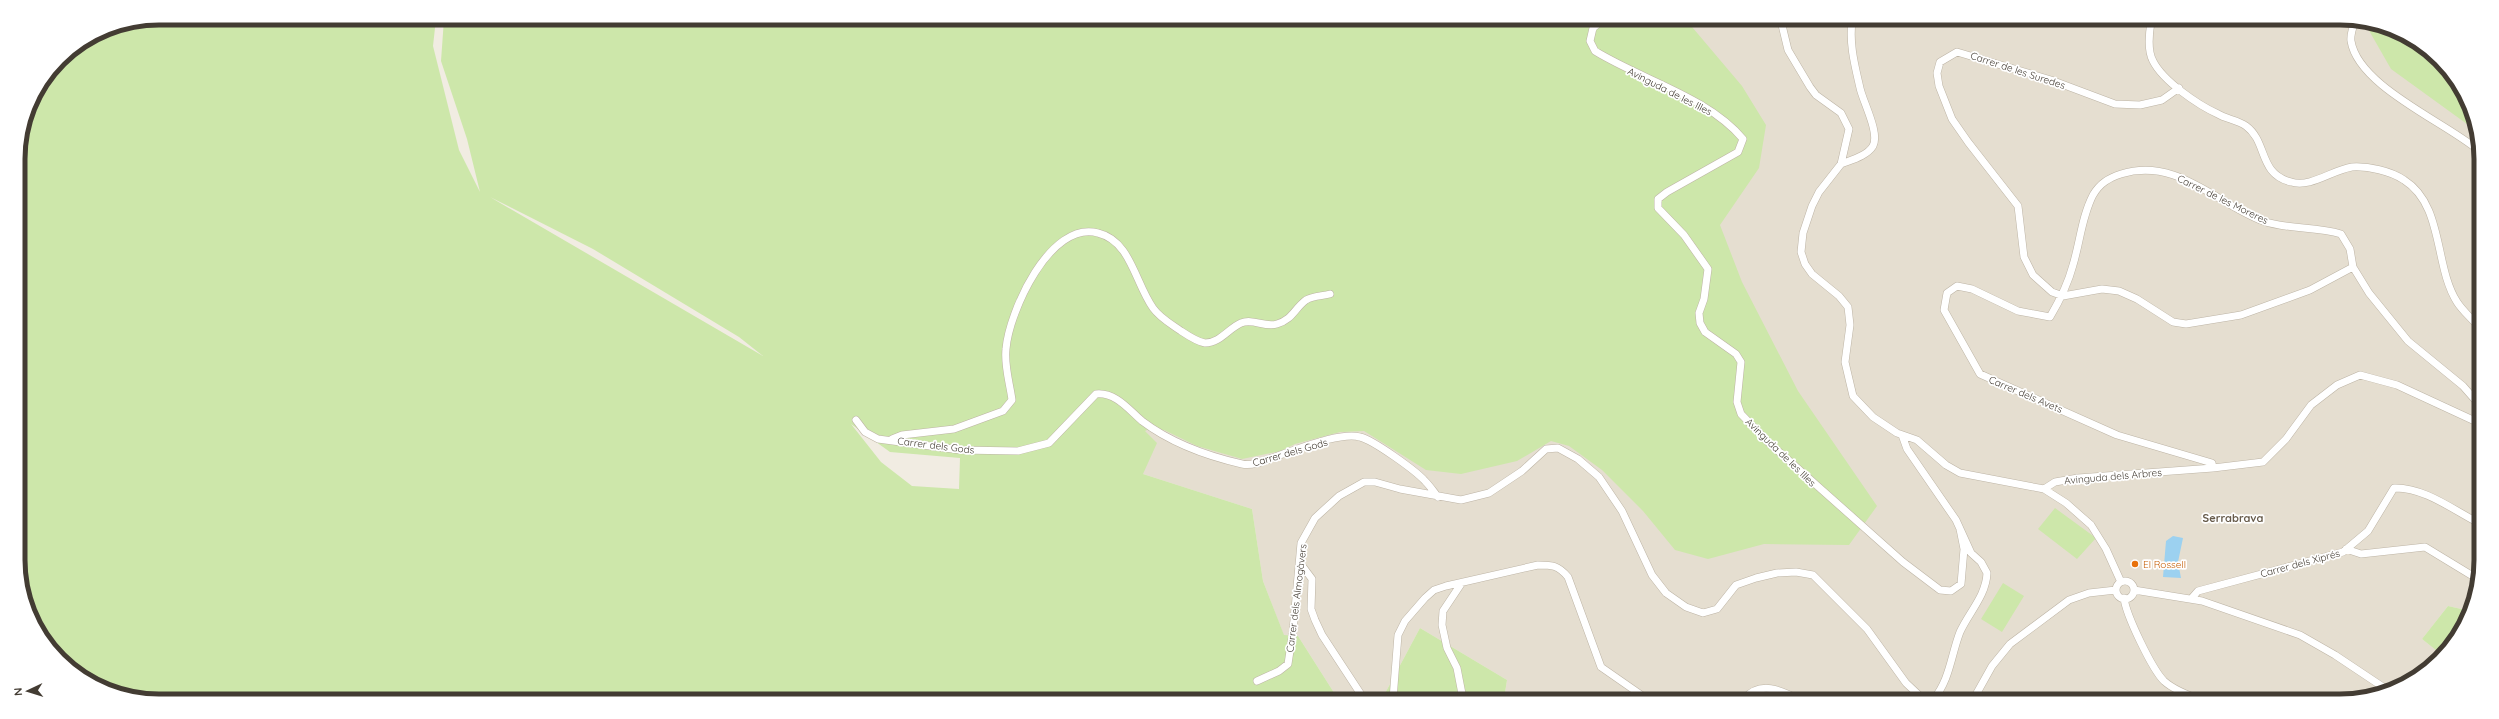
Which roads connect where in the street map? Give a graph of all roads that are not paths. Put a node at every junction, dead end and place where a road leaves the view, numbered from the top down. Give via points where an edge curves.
1 (1596, 25) edge
2 (1782, 25) edge
3 (1852, 25) edge
4 (2151, 25) edge
5 (2353, 26) edge
6 (2179, 88) junction
7 (2473, 146) edge
8 (1841, 164) junction
9 (2353, 267) junction
10 (1330, 294) dead end
11 (2063, 296) junction
12 (2474, 320) edge
13 (2474, 399) edge
14 (856, 420) dead end
15 (2474, 421) edge
16 (1902, 435) junction
17 (890, 440) junction
18 (2213, 468) junction
19 (2044, 489) junction
20 (1438, 498) junction
21 (2474, 520) edge
22 (1960, 529) junction
23 (2346, 549) junction
24 (1300, 563) junction
25 (2473, 576) edge
26 (2121, 582) junction
27 (1461, 584) junction
28 (2116, 590) junction
29 (2134, 590) junction
30 (2124, 598) junction
31 (2191, 598) junction
32 (1257, 681) dead end
33 (2382, 687) edge
34 (1361, 694) edge
35 (1393, 694) edge
36 (1462, 694) edge
37 (1641, 694) edge
38 (1748, 694) edge
39 (1790, 694) edge
40 (1917, 694) edge
41 (1938, 694) edge
42 (1976, 694) edge
43 (2185, 694) edge

1 - 22 street, Avinguda de les Illes via 1593,28 1590,41 1595,51 1711,110 1743,139 1738,152 1658,199 1658,208 1684,235 1708,269 1704,300 1699,313 1700,324 1705,332 1736,354 1740,362 1737,402 1741,414 1838,505 1903,562 1940,590 1951,591 1961,584 1964,549
2 - 8 street via 1788,50 1810,87 1816,95 1836,107 1848,123
3 - 8 street via 1850,35 1860,89 1875,135 1873,146 1867,152
4 - 6 street via 2149,46 2152,60
5 - 7 street via 2350,38 2352,48 2377,80 2404,103 2463,137
6 - 11 street, Carrer de les Suredes via 2162,100 2140,105 2115,104 1971,54 1957,52 1940,62 1937,73 1939,86 1952,119 2018,206 2024,257 2033,275 2052,292
6 - 12 street via 2218,115 2245,125 2253,133 2274,175 2281,179 2293,183 2303,182 2352,168 2384,171 2405,180 2420,195 2428,208 2450,289 2457,303
8 - 16 street via 1819,192 1812,206 1803,234 1801,252 1812,274 1839,296 1848,307 1850,325 1845,362 1853,396 1873,417
9 - 11 street via 2310,290 2240,316 2186,324 2173,322 2137,299 2119,291 2102,289
9 - 11 street, Carrer de les Moreres via 2350,249 2341,234 2326,229 2278,225 2263,221 2169,172 2134,170 2100,184 2093,196
9 - 13 street, Carrer de les Moreres via 2369,293 2408,341 2463,386
10 - 17 street via 1308,299 1298,307 1289,320 1275,325 1246,321 1232,327 1218,340 1205,343 1187,335 1153,308 1123,250 1111,237 1096,232 1078,232 1063,238 1040,264 1013,317 1005,351 1012,400 1003,410 954,429 902,435
11 - 18 street, Carrer dels Avets via 2050,317 2018,311 1972,289 1957,286 1947,293 1944,310 1980,374 2117,435 2212,463
14 - 17 street, Carrer dels Gods via 865,432 878,439
15 - 18 street, Avinguda dels Arbres via 2397,385 2360,375 2337,385 2311,405 2286,439 2263,462
16 - 19 street via 1917,440 1946,465 1960,473
16 - 22 street via 1907,449
17 - 20 street, Carrer dels Gods via 960,450 1018,451 1049,443 1096,394 1103,394 1126,406 1161,434 1196,450 1243,464 1263,461 1317,443 1359,437 1390,454 1424,480
18 - 19 street, Avinguda dels Arbres via 2078,478 2055,482
19 - 26 street via 2066,503 2091,525 2106,549
20 - 24 street, Carrer dels Almogàvers via 1375,482 1364,482 1350,488 1315,518 1301,543
20 - 40 street, Carrer dels Almogàvers via 1461,500 1488,493 1522,471 1546,449 1558,448 1578,459 1599,477 1622,512 1652,575 1666,593 1686,607 1703,613 1717,609 1736,585 1756,578 1777,573 1796,572 1813,575 1867,629 1906,684
21 - 23 street via 2420,492 2394,488 2368,531
22 - 41 street via 1971,553 1981,562 1987,573 1986,582 1960,632
23 - 25 street, Carrer dels Xiprés via 2361,554 2425,547
23 - 31 street, Carrer dels Xiprés via 2309,563 2198,591
24 - 32 street, Carrer dels Almogàvers via 1294,631 1288,664 1279,672
24 - 34 street via 1312,579 1312,609 1315,620
26 - 28 street
26 - 29 street via 2128,582
27 - 35 street via 1434,590 1405,621 1398,635
27 - 36 street via 1443,611 1442,625 1447,648 1457,668
27 - 37 street via 1538,565 1554,565 1561,568 1568,577 1601,667
28 - 30 street via 2118,595
28 - 42 street via 2089,593 2069,600 2010,644 1992,666
29 - 30 street via 2131,596
29 - 31 street
30 - 43 street via 2130,621 2164,680
31 - 33 street via 2250,615 2300,635
38 - 39 street via 1766,687

